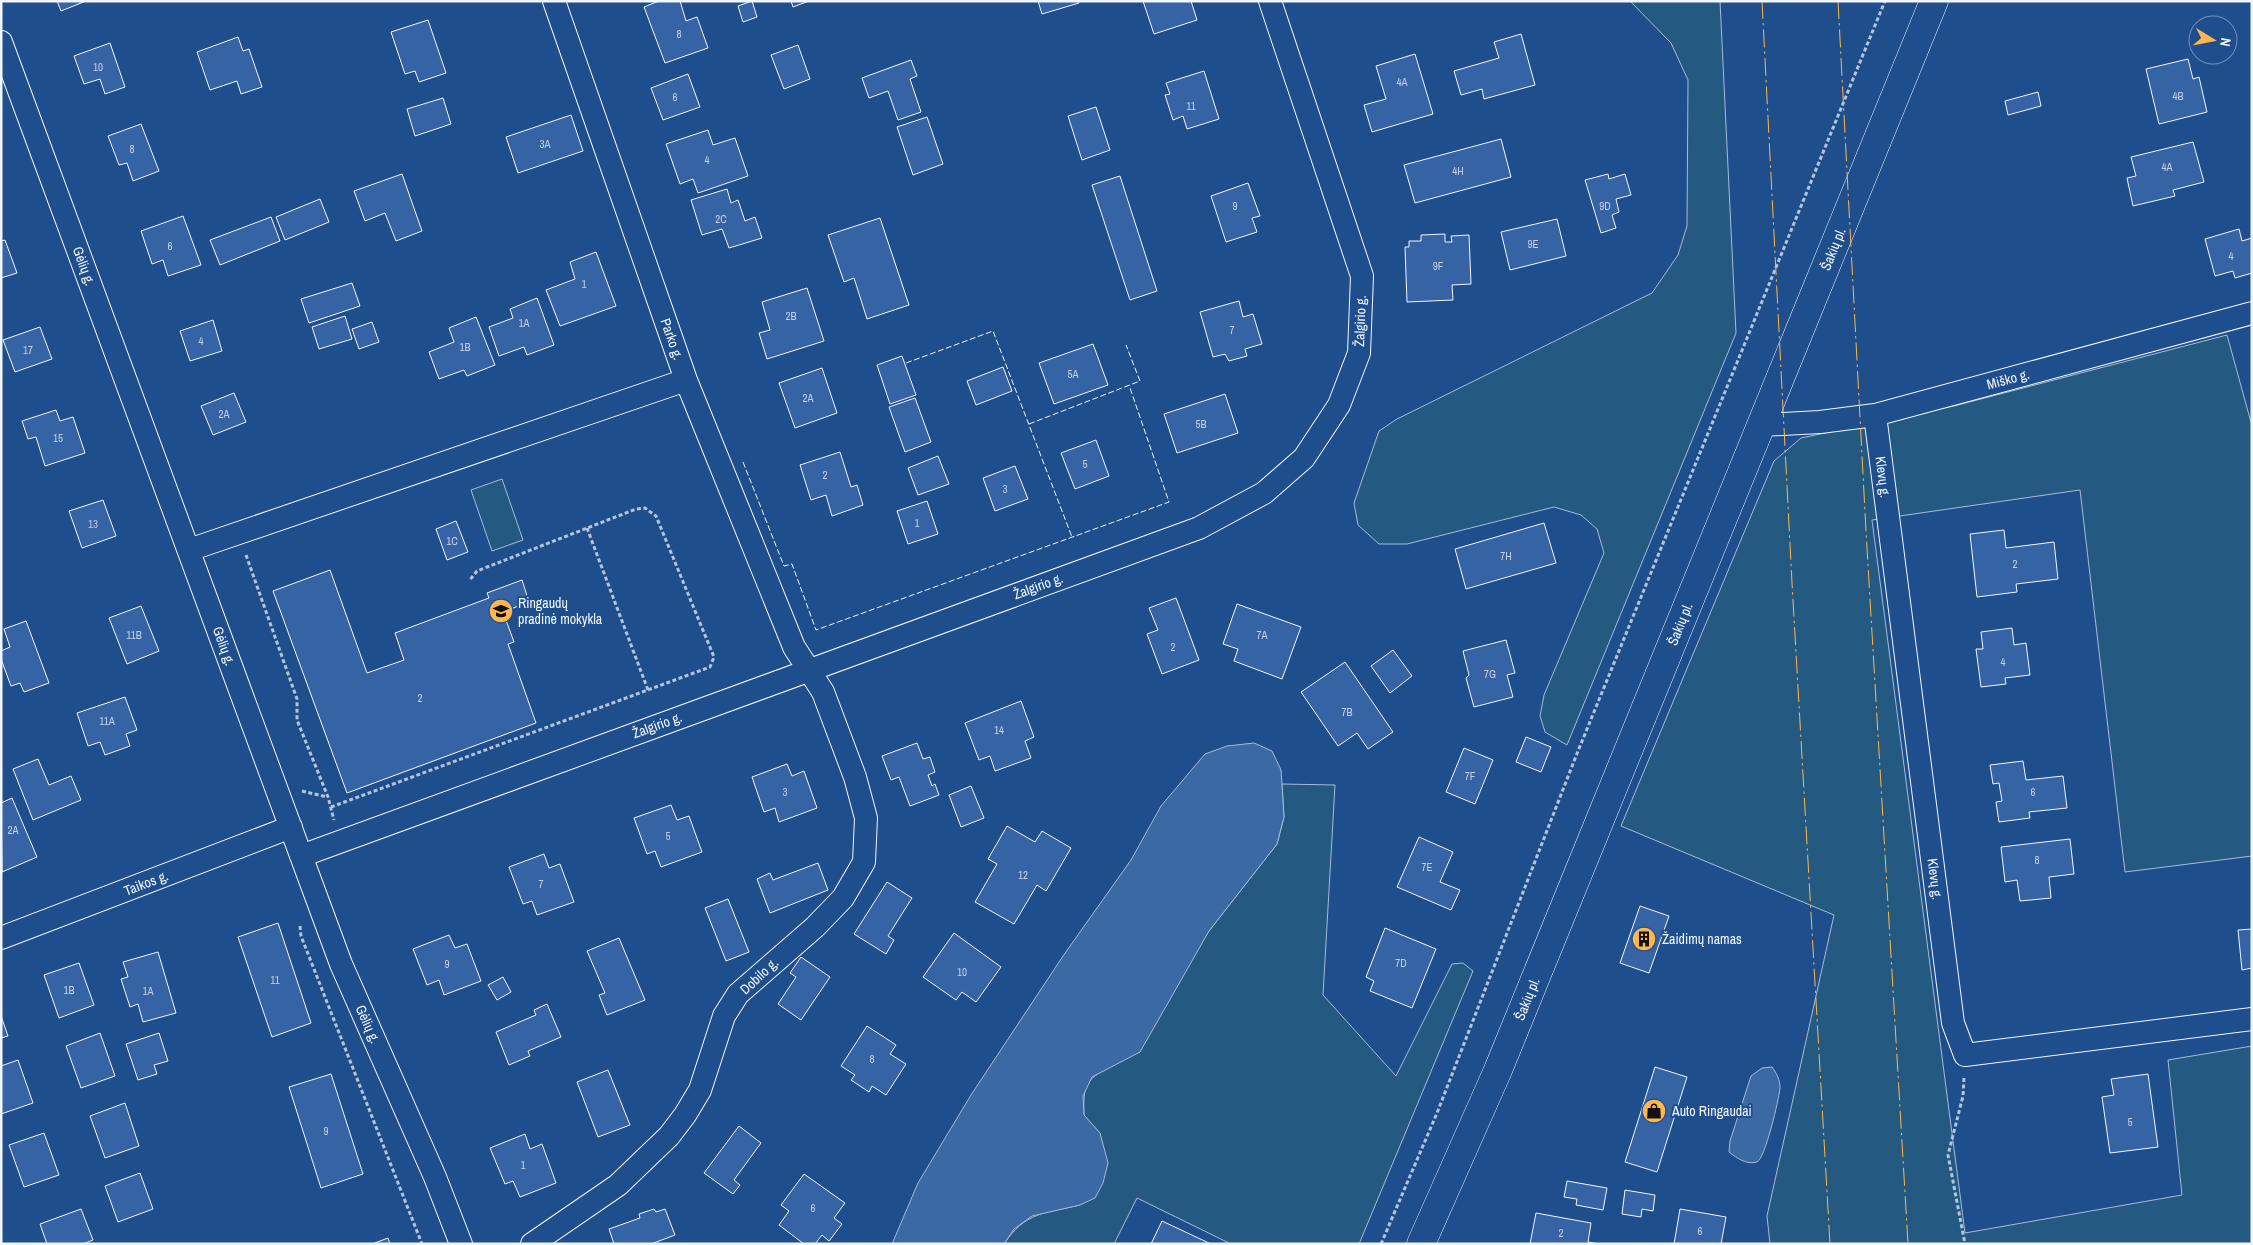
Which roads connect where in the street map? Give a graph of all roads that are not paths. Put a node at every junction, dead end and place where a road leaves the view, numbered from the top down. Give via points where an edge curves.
1 (554, 1) edge
2 (1270, 1) edge
3 (1934, 1) edge
4 (1, 42) edge
5 (2252, 313) edge
6 (686, 380) junction
7 (1875, 415) junction
8 (1762, 425) junction
9 (189, 550) junction
10 (808, 670) junction
11 (290, 827) junction
12 (301, 856) junction
13 (1, 938) edge
14 (2252, 1019) edge
15 (461, 1244) edge
16 (532, 1244) edge
17 (1421, 1244) edge

1 - 6 street, Parko g.
2 - 10 street, Žalgirio g. via 1362,276 1359,352 1339,405 1304,458 1264,493 1199,528
3 - 8 main road, Šakių pl.
4 - 9 street, Gėlių g.
5 - 7 street, Miško g.
6 - 9 street
6 - 10 street, Parko g. via 794,647
7 - 8 street, Miško g.
7 - 14 street, Klevų g. via 1953,1024 1965,1055
8 - 17 main road, Šakių pl. via 1498,1070
9 - 11 street, Gėlių g.
10 - 12 street, Žalgirio g.
10 - 16 street, Dobilo g. via 823,692 855,777 866,818 864,862 843,898 815,927 738,994 724,1016 700,1090 669,1136 618,1185
11 - 12 street, Gėlių g.
11 - 13 street, Taikos g.
12 - 15 street, Gėlių g. via 341,964

